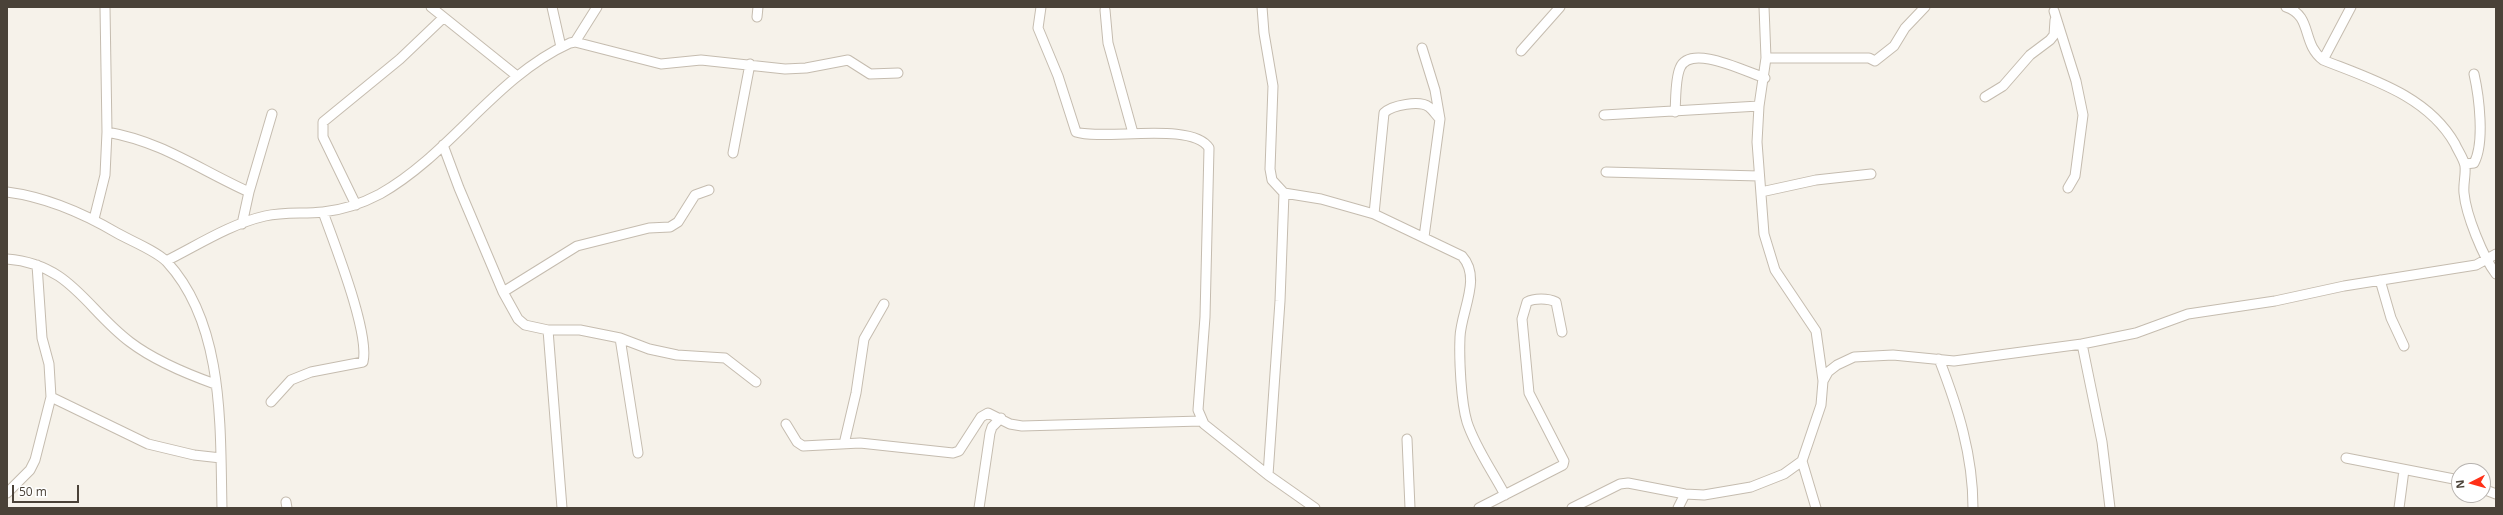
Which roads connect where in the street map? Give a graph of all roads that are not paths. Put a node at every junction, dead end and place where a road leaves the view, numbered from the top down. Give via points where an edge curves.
1 (105, 7) edge
2 (431, 7) edge
3 (552, 7) edge
4 (597, 7) edge
5 (758, 7) edge
6 (1041, 7) edge
7 (1262, 7) edge
8 (1560, 7) edge
9 (1764, 7) edge
10 (1925, 7) edge
11 (2286, 7) edge
12 (2351, 7) edge
13 (2054, 9) edge
14 (1105, 10) dead end
15 (757, 17) dead end
16 (443, 18) junction
17 (575, 42) junction
18 (561, 47) junction
19 (1422, 48) dead end
20 (1521, 51) dead end
21 (1766, 58) junction
22 (2323, 60) junction
23 (750, 64) junction
24 (898, 73) dead end
25 (2474, 74) dead end
26 (517, 76) junction
27 (1765, 78) junction
28 (1985, 97) dead end
29 (1759, 106) junction
30 (1675, 112) junction
31 (272, 114) dead end
32 (1604, 115) dead end
33 (1440, 119) junction
34 (107, 132) junction
35 (1133, 133) junction
36 (443, 145) junction
37 (734, 153) dead end
38 (2465, 164) junction
39 (1606, 172) dead end
40 (1871, 174) dead end
41 (1759, 176) junction
42 (2068, 188) dead end
43 (709, 190) dead end
44 (7, 191) edge
45 (249, 192) junction
46 (1761, 192) junction
47 (1284, 193) junction
48 (356, 205) junction
49 (323, 212) junction
50 (1374, 214) junction
51 (94, 219) junction
52 (242, 224) junction
53 (1424, 237) junction
54 (2496, 254) edge
55 (7, 259) edge
56 (166, 261) junction
57 (2486, 261) junction
58 (37, 265) junction
59 (2496, 274) edge
60 (2380, 280) junction
61 (503, 292) junction
62 (884, 304) dead end
63 (548, 330) junction
64 (1562, 332) dead end
65 (620, 338) junction
66 (2082, 344) junction
67 (2404, 346) dead end
68 (1939, 359) junction
69 (1823, 381) junction
70 (756, 382) dead end
71 (215, 384) junction
72 (51, 397) junction
73 (271, 402) dead end
74 (1001, 418) junction
75 (1201, 421) junction
76 (786, 424) dead end
77 (1407, 439) dead end
78 (844, 444) junction
79 (638, 453) dead end
80 (221, 458) junction
81 (2346, 458) dead end
82 (1802, 461) junction
83 (2404, 470) junction
84 (1268, 475) junction
85 (2451, 479) edge
86 (7, 493) edge
87 (1685, 494) junction
88 (1505, 495) junction
89 (222, 508) edge
90 (562, 508) edge
91 (979, 508) edge
92 (1315, 508) edge
93 (1410, 508) edge
94 (1479, 508) edge
95 (1572, 508) edge
96 (1678, 508) edge
97 (1816, 508) edge
98 (1973, 508) edge
99 (2110, 508) edge
100 (2399, 508) edge

1 - 34 street
2 - 16 street
3 - 18 street
4 - 17 street
5 - 15 street
6 - 35 street via 1038,28 1058,76 1076,132
7 - 47 street via 1273,86 1270,169 1272,180
8 - 20 street
9 - 21 street
10 - 21 street via 1905,28 1894,46 1875,61 1869,58
11 - 22 street via 2297,11 2302,17 2309,44 2314,53
12 - 22 street
13 - 28 street via 2055,29 2050,40 2030,55 2004,86
13 - 42 street via 2076,81 2083,115 2075,176
14 - 35 street via 1108,43
16 - 26 street
16 - 48 street via 400,59 323,122 323,137
17 - 18 street
17 - 23 street via 661,64 701,60
18 - 26 street
19 - 33 street via 1435,90
21 - 27 street
22 - 38 street via 2391,88 2417,102 2446,130
23 - 24 street via 767,68 806,68 848,60 870,74
23 - 37 street
25 - 38 street via 2481,104 2477,152 2474,163
26 - 36 street
27 - 29 street
27 - 30 street via 1704,57 1693,57 1683,62 1679,69
29 - 30 street
29 - 41 street
30 - 32 street
31 - 45 street
33 - 50 street via 1430,108 1420,103 1391,108 1384,113
33 - 53 street
34 - 45 street via 139,139 182,156
34 - 51 street via 105,175
35 - 75 street via 1201,139 1209,148 1205,317 1198,410
36 - 48 street via 398,183
36 - 61 street
38 - 57 street via 2464,193
39 - 41 street
40 - 46 street via 1816,180
41 - 46 street
43 - 61 street via 695,195 678,222 670,227 649,228 577,246
44 - 51 street via 31,196
45 - 52 street
46 - 69 street via 1764,234 1769,254 1775,270 1816,331
47 - 50 street via 1322,199
47 - 84 street via 1280,301
48 - 49 street
49 - 52 street via 265,216
49 - 73 street via 350,285 362,341 362,362 311,372 291,380 278,391
50 - 53 street
51 - 56 street
52 - 56 street
53 - 88 street via 1462,256 1470,269 1469,293 1460,336 1464,408 1473,436
54 - 57 street
55 - 58 street
56 - 71 street via 194,300 199,312 206,331
57 - 59 street
57 - 60 street via 2476,265
58 - 71 street via 63,277 130,342 193,376
58 - 72 street via 42,338 49,364
60 - 66 street via 2276,301 2188,314 2136,333
60 - 67 street via 2391,318
61 - 63 street via 518,319 525,325
62 - 78 street via 864,339 856,393
63 - 65 street via 580,330
63 - 90 street
64 - 88 street via 1556,302 1527,302 1522,319 1529,393 1564,461 1561,467
65 - 70 street via 649,349 677,355 725,358
65 - 79 street
66 - 68 street via 1954,361
66 - 99 street via 2102,442
68 - 69 street via 1893,355 1854,357 1837,365 1828,372
68 - 98 street via 1954,398 1969,452
69 - 82 street via 1821,405
71 - 80 street
72 - 80 street via 148,444 194,455
72 - 86 street via 35,460 30,470
74 - 75 street via 1010,424 1035,426
74 - 78 street via 993,414 984,414 957,453 860,443
74 - 91 street via 990,433
75 - 84 street
76 - 78 street via 797,442 803,446
77 - 93 street
80 - 89 street
81 - 83 street
82 - 87 street via 1784,474 1751,487 1704,495
82 - 97 street
83 - 85 street
83 - 100 street
84 - 92 street
87 - 95 street via 1628,483 1604,491
87 - 96 street
88 - 94 street

